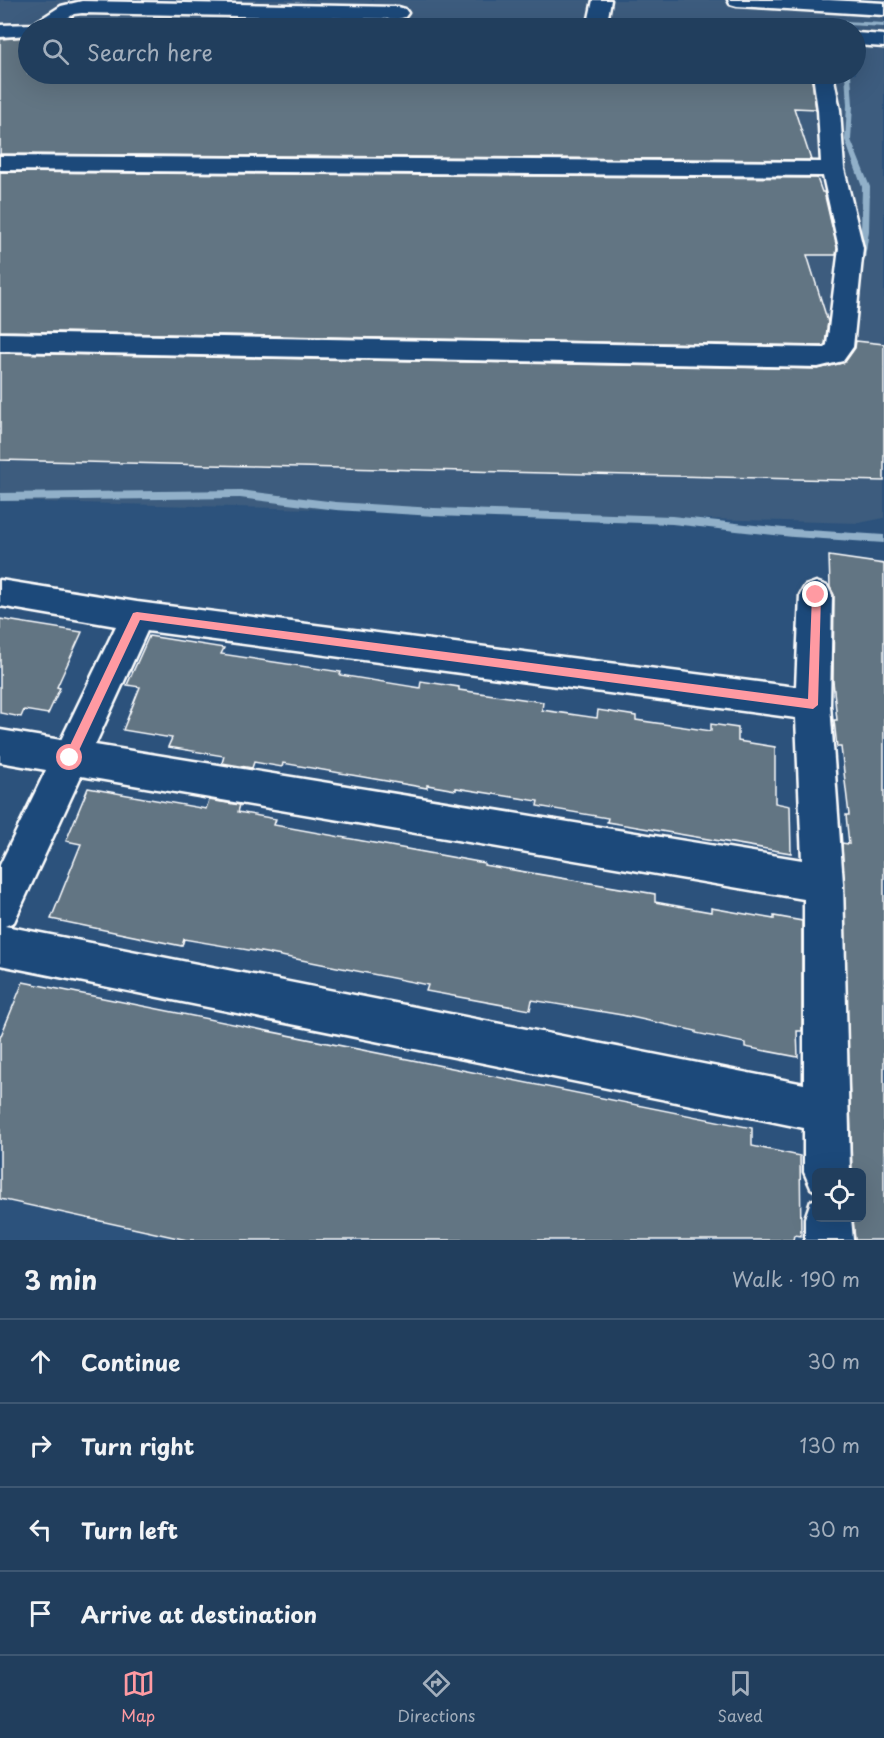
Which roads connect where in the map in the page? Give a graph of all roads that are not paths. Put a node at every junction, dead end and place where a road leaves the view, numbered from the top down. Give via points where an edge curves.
1 (602, 0) edge
2 (737, 0) edge
3 (884, 9) edge
4 (398, 14) edge
5 (52, 18) edge
6 (279, 18) edge
7 (317, 18) edge
8 (599, 18) edge
9 (18, 29) edge
10 (0, 31) edge
11 (825, 84) edge
12 (0, 162) edge
13 (833, 170) junction
14 (0, 342) edge
15 (0, 592) edge
16 (816, 595) dead end
17 (137, 616) junction
18 (813, 705) junction
19 (0, 746) edge
20 (70, 758) junction
21 (823, 883) junction
22 (0, 908) edge
23 (0, 945) edge
24 (825, 1110) junction
25 (827, 1168) edge
26 (828, 1222) edge
27 (829, 1240) edge

1 - 8 street
2 - 3 street via 812,12
4 - 7 street
5 - 6 street via 82,7
9 - 10 street
11 - 13 street
12 - 13 street
13 - 14 street via 852,258 840,347 833,355 818,358
15 - 17 street
16 - 18 street
17 - 18 street
17 - 20 street
18 - 21 street
19 - 20 street
20 - 21 street
20 - 22 street
21 - 24 street
23 - 24 street
24 - 25 street
26 - 27 street

